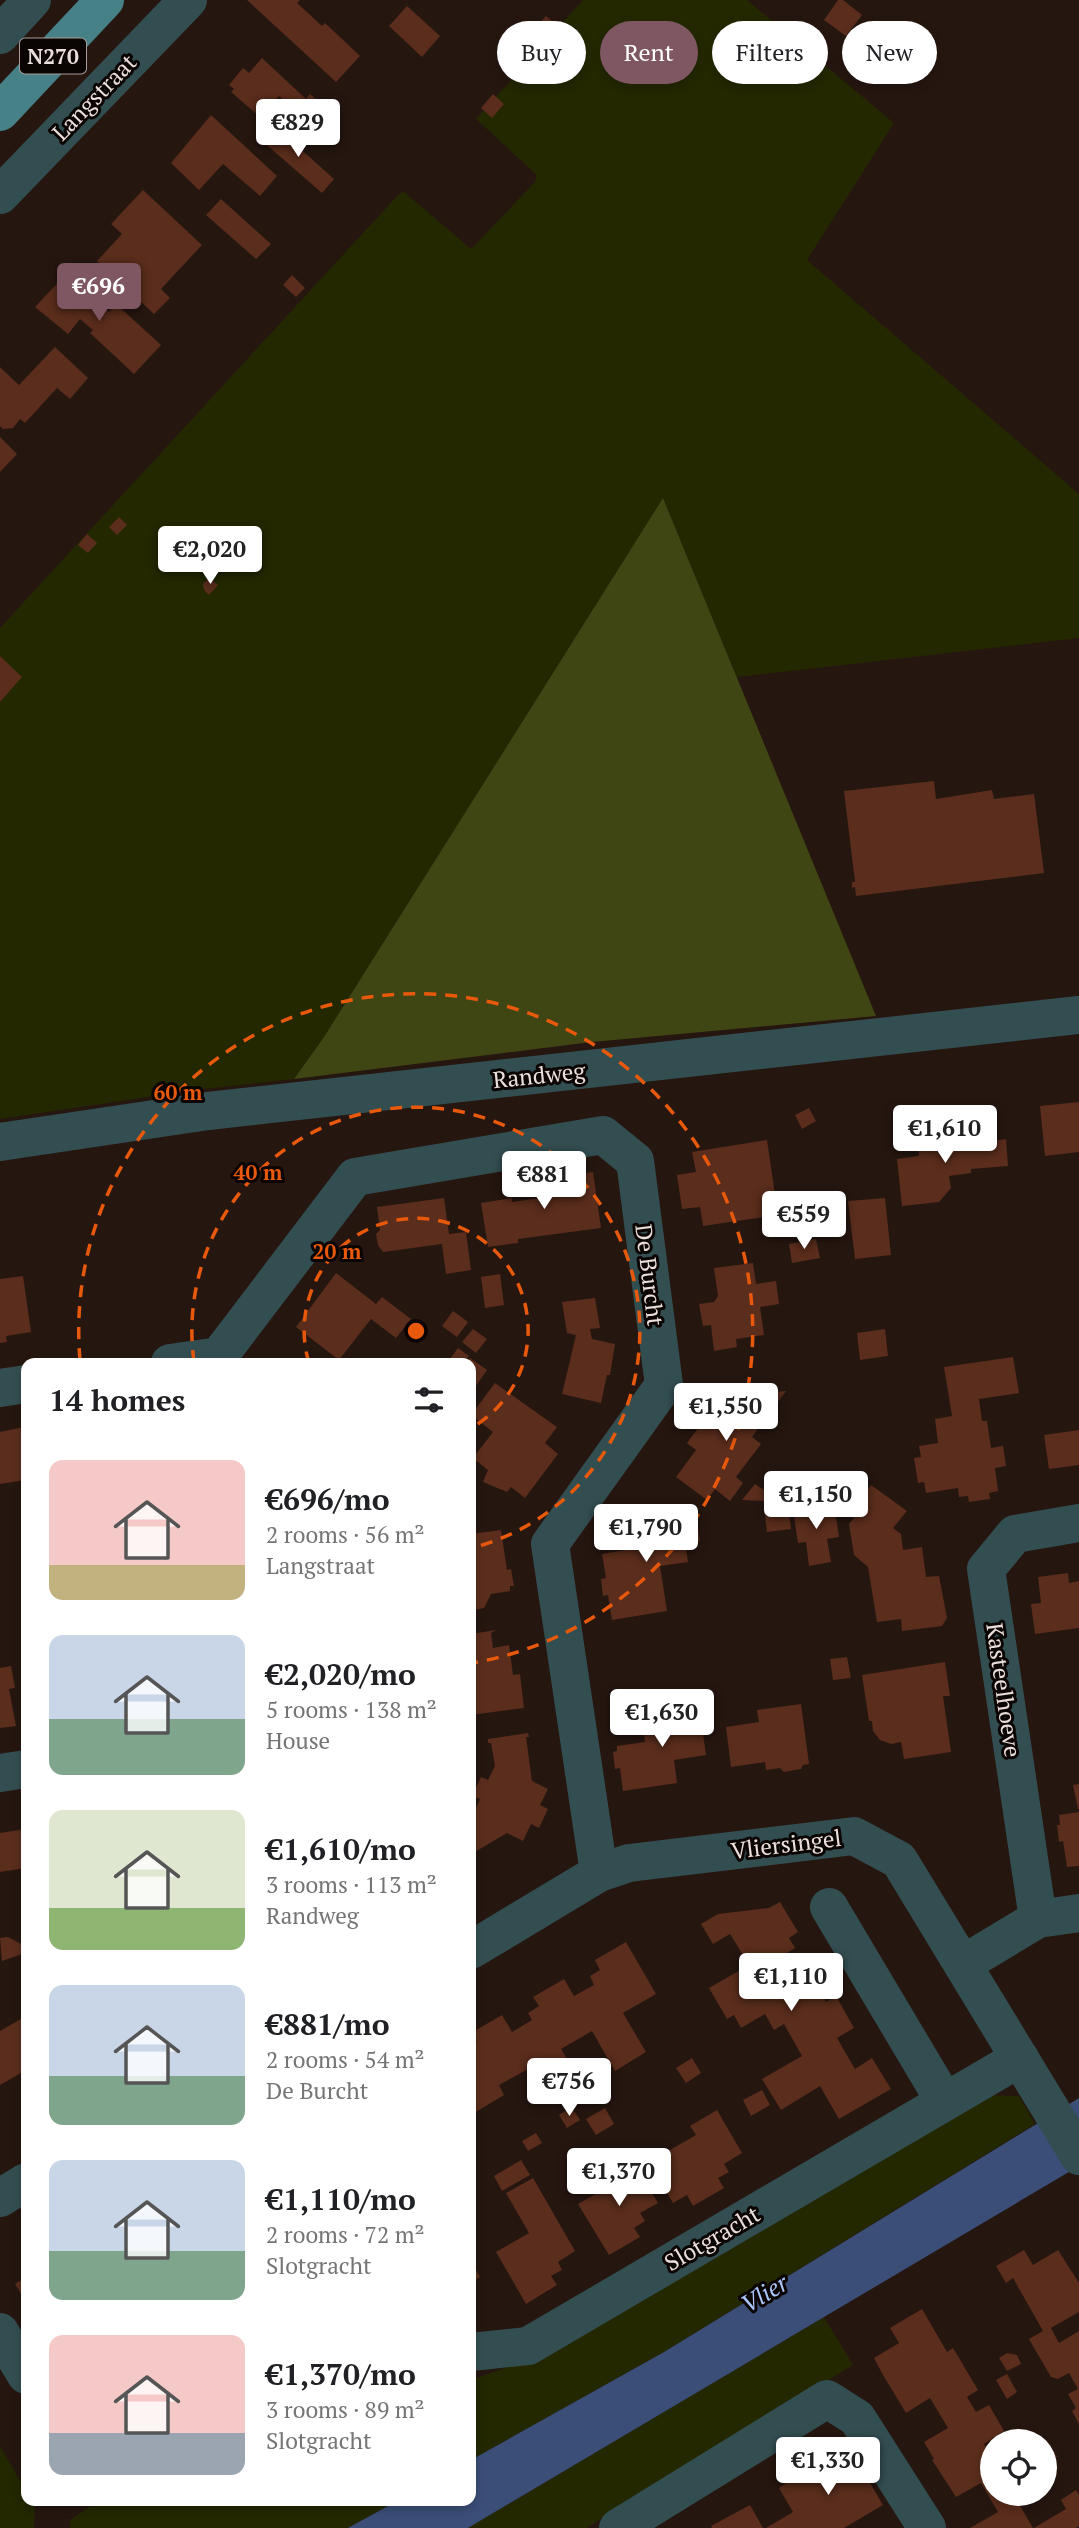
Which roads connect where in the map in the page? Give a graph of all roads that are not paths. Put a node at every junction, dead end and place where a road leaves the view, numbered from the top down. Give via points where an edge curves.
1 (32, 0) edge
2 (105, 0) edge
3 (188, 0) edge
4 (0, 35) edge
5 (0, 113) edge
6 (0, 195) edge
7 (1079, 1015) edge
8 (0, 1142) edge
9 (219, 1358) edge
10 (21, 1385) edge
11 (0, 1388) edge
12 (1079, 1523) edge
13 (21, 1770) edge
14 (0, 1773) edge
15 (599, 1873) junction
16 (829, 1908) dead end
17 (1079, 1913) edge
18 (1038, 1919) junction
19 (476, 1947) edge
20 (963, 1964) junction
21 (1020, 2058) junction
22 (945, 2102) junction
23 (1079, 2156) edge
24 (21, 2185) edge
25 (0, 2198) edge
26 (0, 2332) edge
27 (476, 2351) edge
28 (21, 2367) edge
29 (618, 2528) edge
30 (927, 2528) edge

1 - 4 street
2 - 5 main road, N270
3 - 6 street, Langstraat
7 - 8 street, Randweg via 208,1111
9 - 15 street, De Burcht via 355,1177 603,1135 635,1161 664,1385 550,1544
10 - 11 street
12 - 18 street, Kasteelhoeve via 1015,1534 986,1569
13 - 14 street
15 - 19 street, Vliersingel
15 - 20 street, Vliersingel via 629,1863 854,1836 899,1860
16 - 22 street
17 - 18 street
18 - 20 street
20 - 21 street, Vliersingel
21 - 22 street, Slotgracht
21 - 23 street, Vliersingel
22 - 27 street, Slotgracht via 527,2346
24 - 25 street
26 - 28 street
29 - 30 street via 827,2399 857,2418

